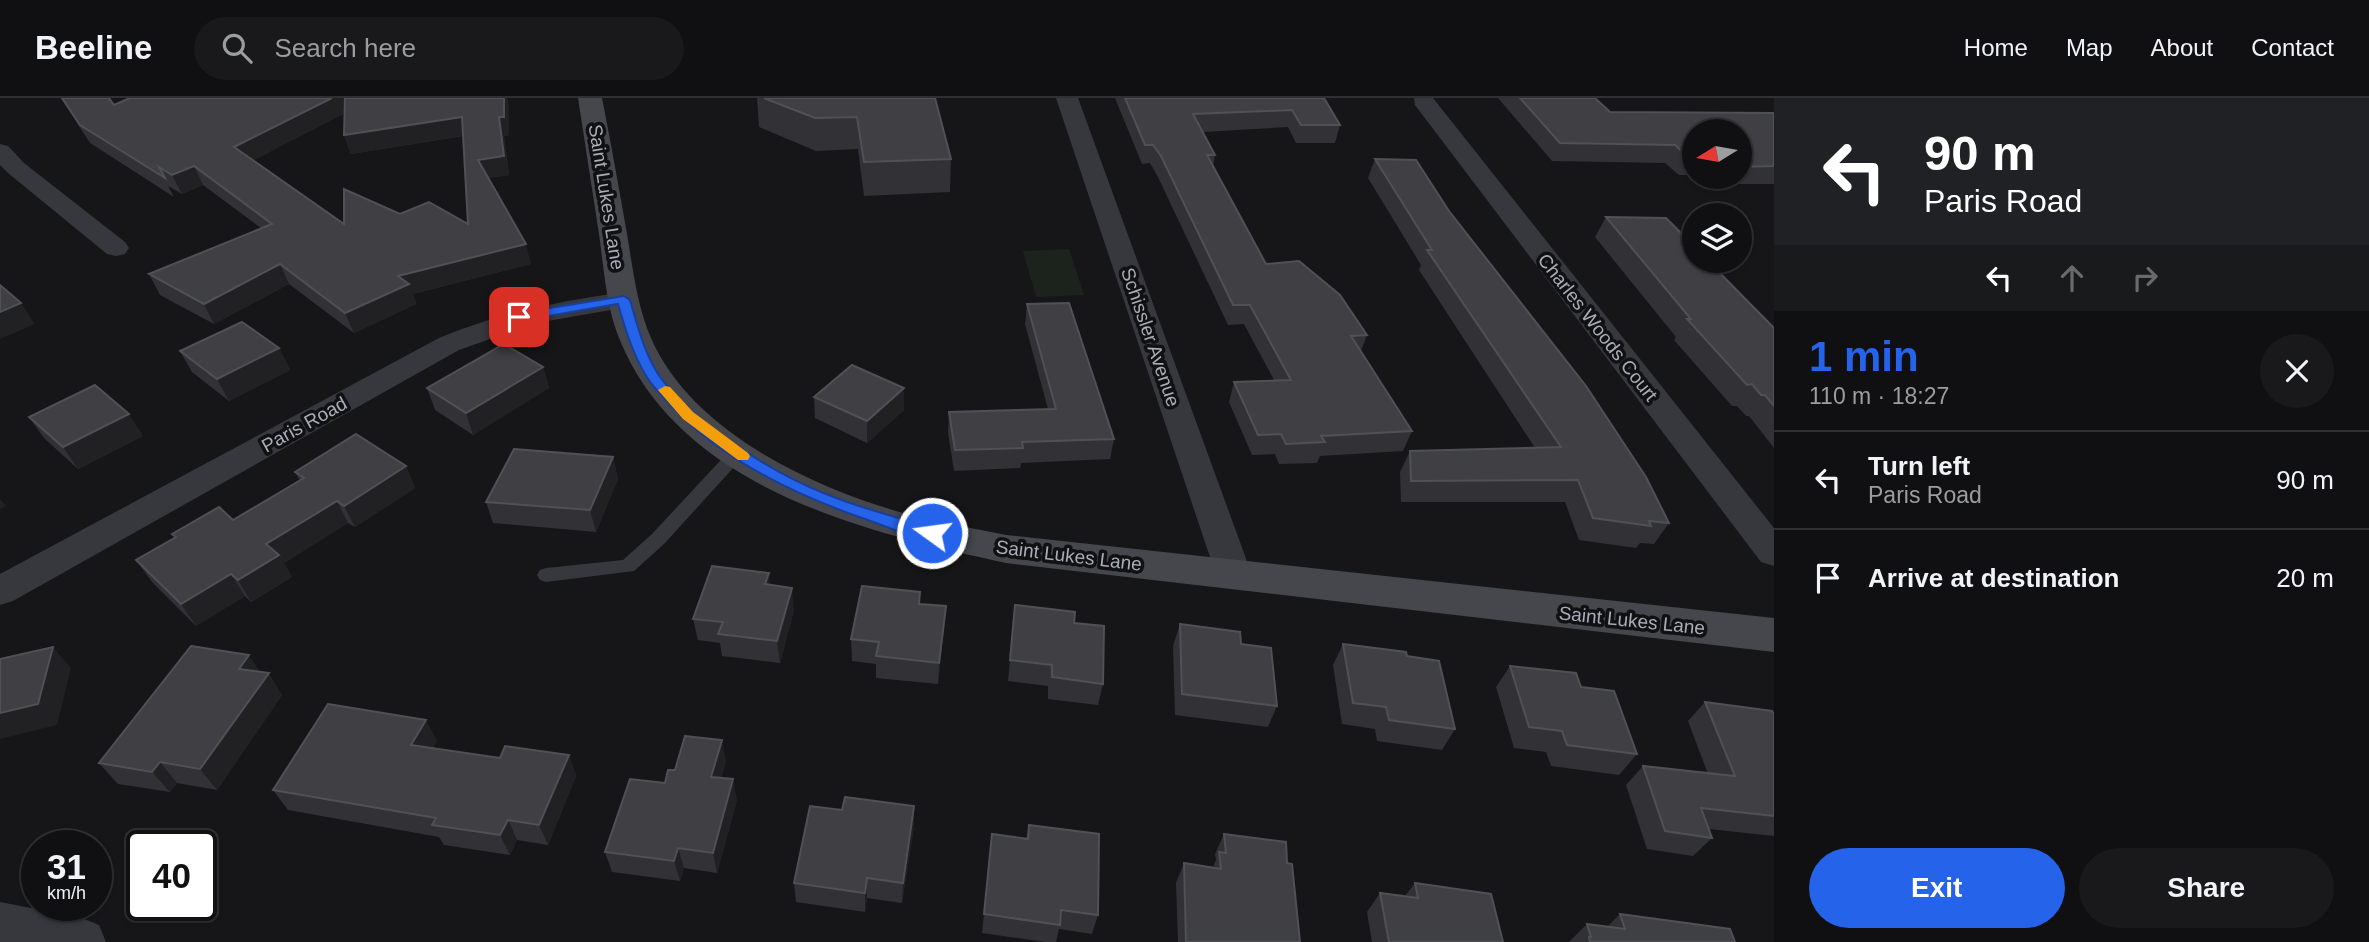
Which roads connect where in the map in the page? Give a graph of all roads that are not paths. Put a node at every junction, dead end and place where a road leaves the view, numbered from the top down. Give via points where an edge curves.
1 (590, 98) edge
2 (1067, 98) edge
3 (1423, 100) dead end
4 (0, 151) edge
5 (116, 248) dead end
6 (624, 300) junction
7 (738, 452) junction
8 (1774, 553) edge
9 (546, 575) dead end
10 (1234, 575) junction
11 (0, 591) edge
12 (1774, 635) edge
13 (0, 925) edge
14 (82, 942) edge

1 - 6 street, Saint Lukes Lane
2 - 10 street, Schissler Avenue
3 - 8 street, Charles Woods Court
4 - 5 street
6 - 7 street, Saint Lukes Lane via 652,375 688,416
6 - 11 street, Paris Road via 519,317 449,344
7 - 9 lane via 628,566
7 - 10 street, Saint Lukes Lane via 818,497 906,528 1006,549
10 - 12 street, Saint Lukes Lane
13 - 14 street

